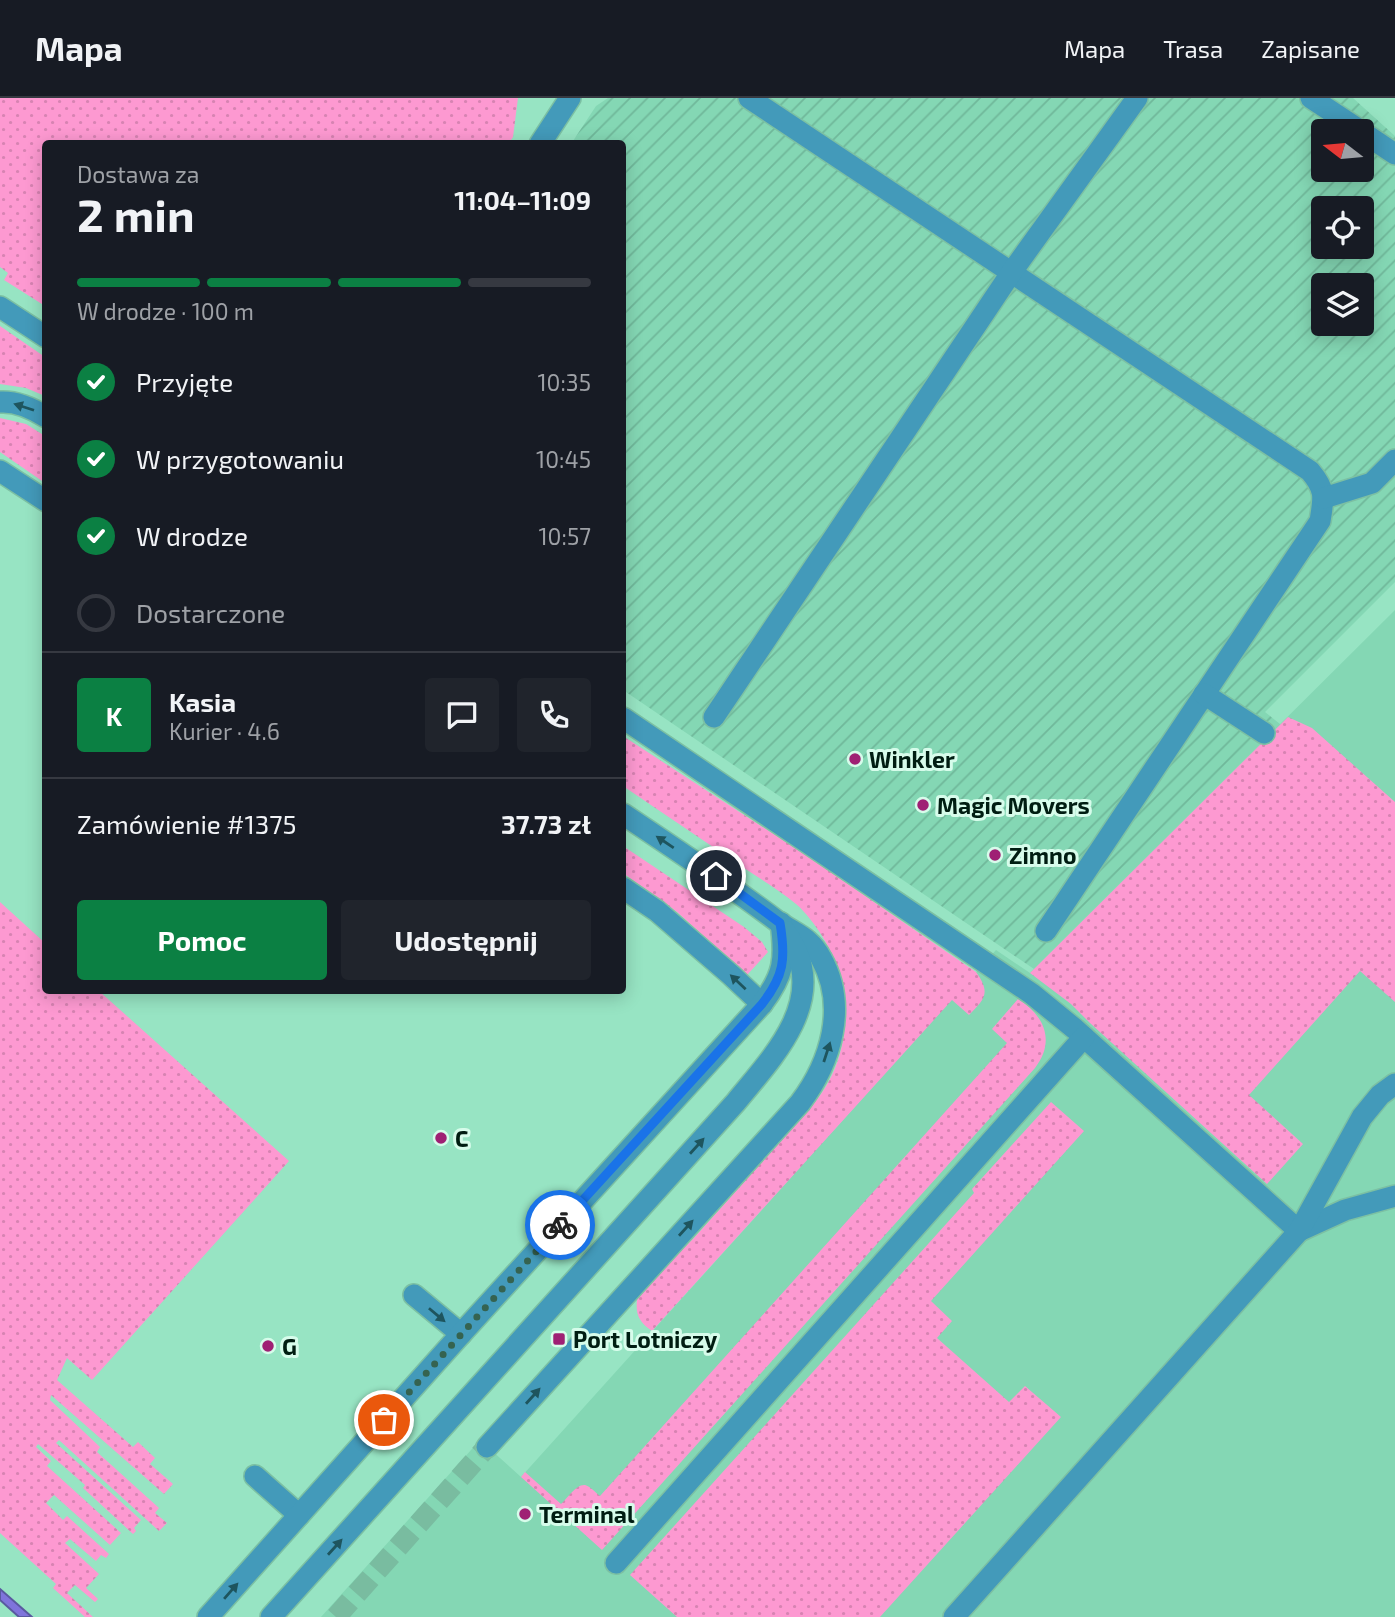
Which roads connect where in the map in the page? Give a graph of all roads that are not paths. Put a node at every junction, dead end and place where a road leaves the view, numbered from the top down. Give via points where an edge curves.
1 (570, 98) edge
2 (749, 98) edge
3 (1137, 98) edge
4 (1311, 98) edge
5 (1343, 119) edge
6 (543, 140) edge
7 (1374, 140) edge
8 (1395, 154) edge
9 (1011, 273) junction
10 (0, 307) edge
11 (42, 334) edge
12 (0, 402) edge
13 (42, 415) edge
14 (1395, 460) edge
15 (0, 471) edge
16 (42, 498) edge
17 (1324, 498) junction
18 (1204, 694) junction
19 (713, 717) dead end
20 (626, 720) edge
21 (1264, 733) dead end
22 (626, 816) edge
23 (626, 890) edge
24 (780, 923) junction
25 (1046, 931) dead end
26 (762, 1004) junction
27 (1084, 1037) junction
28 (1395, 1084) edge
29 (1395, 1196) edge
30 (1299, 1231) junction
31 (414, 1295) dead end
32 (461, 1334) junction
33 (487, 1447) tunnel mouth
34 (255, 1476) dead end
35 (299, 1515) junction
36 (616, 1563) dead end
37 (208, 1617) edge
38 (271, 1617) edge
39 (954, 1617) edge

1 - 6 lane
2 - 9 lane
3 - 9 lane
4 - 5 lane
7 - 8 lane
9 - 17 lane via 1310,471
9 - 19 lane
10 - 11 lane
13 -> 12 lane
14 - 17 lane via 1372,483
15 - 16 lane
17 - 18 lane via 1320,521
18 - 21 lane
18 - 25 lane
20 - 27 lane via 986,962
24 -> 22 lane
26 -> 23 lane via 657,911
24 - 26 lane via 782,969
33 -> 24 lane via 800,1103 819,1074 834,1029 831,982 807,938
38 -> 24 lane via 778,1050 796,1020 802,999 797,951
26 - 32 lane
27 - 30 lane
27 - 36 lane
28 - 30 lane via 1380,1094 1362,1117
29 - 30 lane via 1345,1210
30 - 39 lane
31 -> 32 lane
32 - 35 lane
34 - 35 lane
37 -> 35 lane

